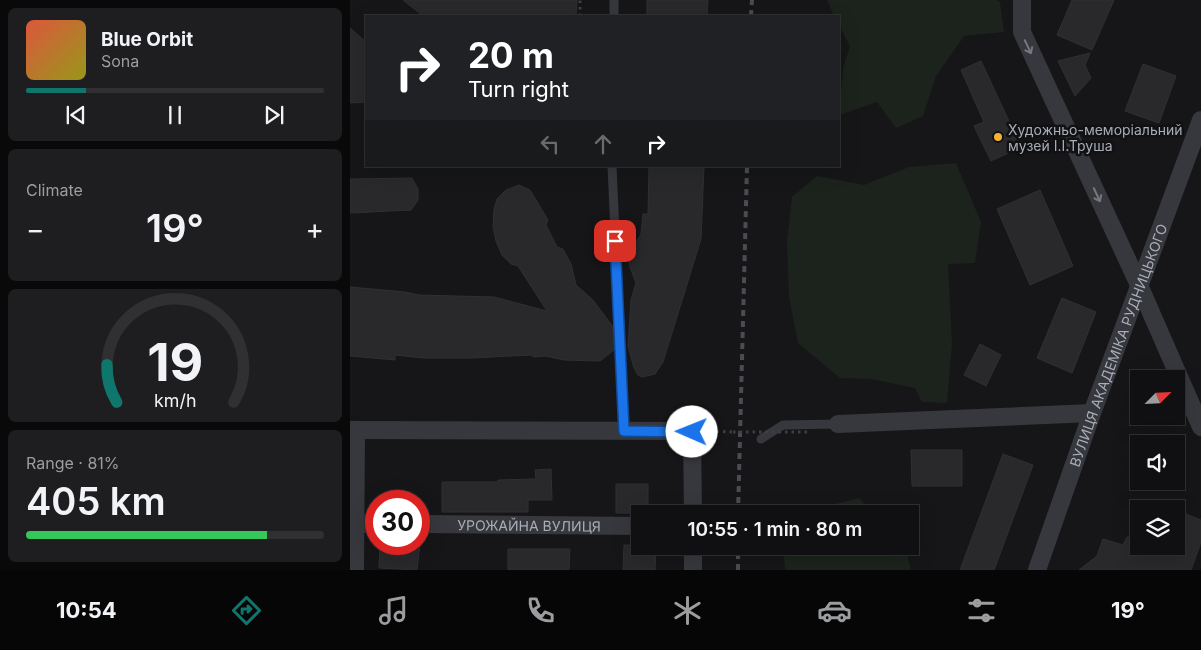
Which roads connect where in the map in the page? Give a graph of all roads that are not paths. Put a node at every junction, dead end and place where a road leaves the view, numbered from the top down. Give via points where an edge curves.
1 (614, 0) edge
2 (1022, 0) edge
3 (614, 15) edge
4 (1201, 120) edge
5 (612, 167) edge
6 (1139, 285) junction
7 (1092, 413) junction
8 (838, 424) joint
9 (1201, 427) edge
10 (353, 430) edge
11 (624, 431) junction
12 (761, 440) dead end
13 (693, 505) edge
14 (356, 524) junction
15 (365, 524) edge
16 (430, 524) edge
17 (631, 526) edge
18 (693, 555) edge
19 (355, 570) edge
20 (693, 570) edge
21 (1037, 570) edge

1 - 3 lane
2 -> 6 street via 1022,32
4 - 6 street, ВУЛИЦЯ АКАДЕМІКА РУДНИЦЬКОГО
5 - 11 lane
6 - 7 street, ВУЛИЦЯ АКАДЕМІКА РУДНИЦЬКОГО
6 - 9 street
7 - 8 street
7 - 21 street, ВУЛИЦЯ АКАДЕМІКА РУДНИЦЬКОГО
8 - 12 lane via 782,425
10 - 11 street
10 - 14 street
11 - 13 street via 698,431
14 - 15 street
14 - 19 street
16 - 17 street, УРОЖАЙНА ВУЛИЦЯ
18 - 20 street

